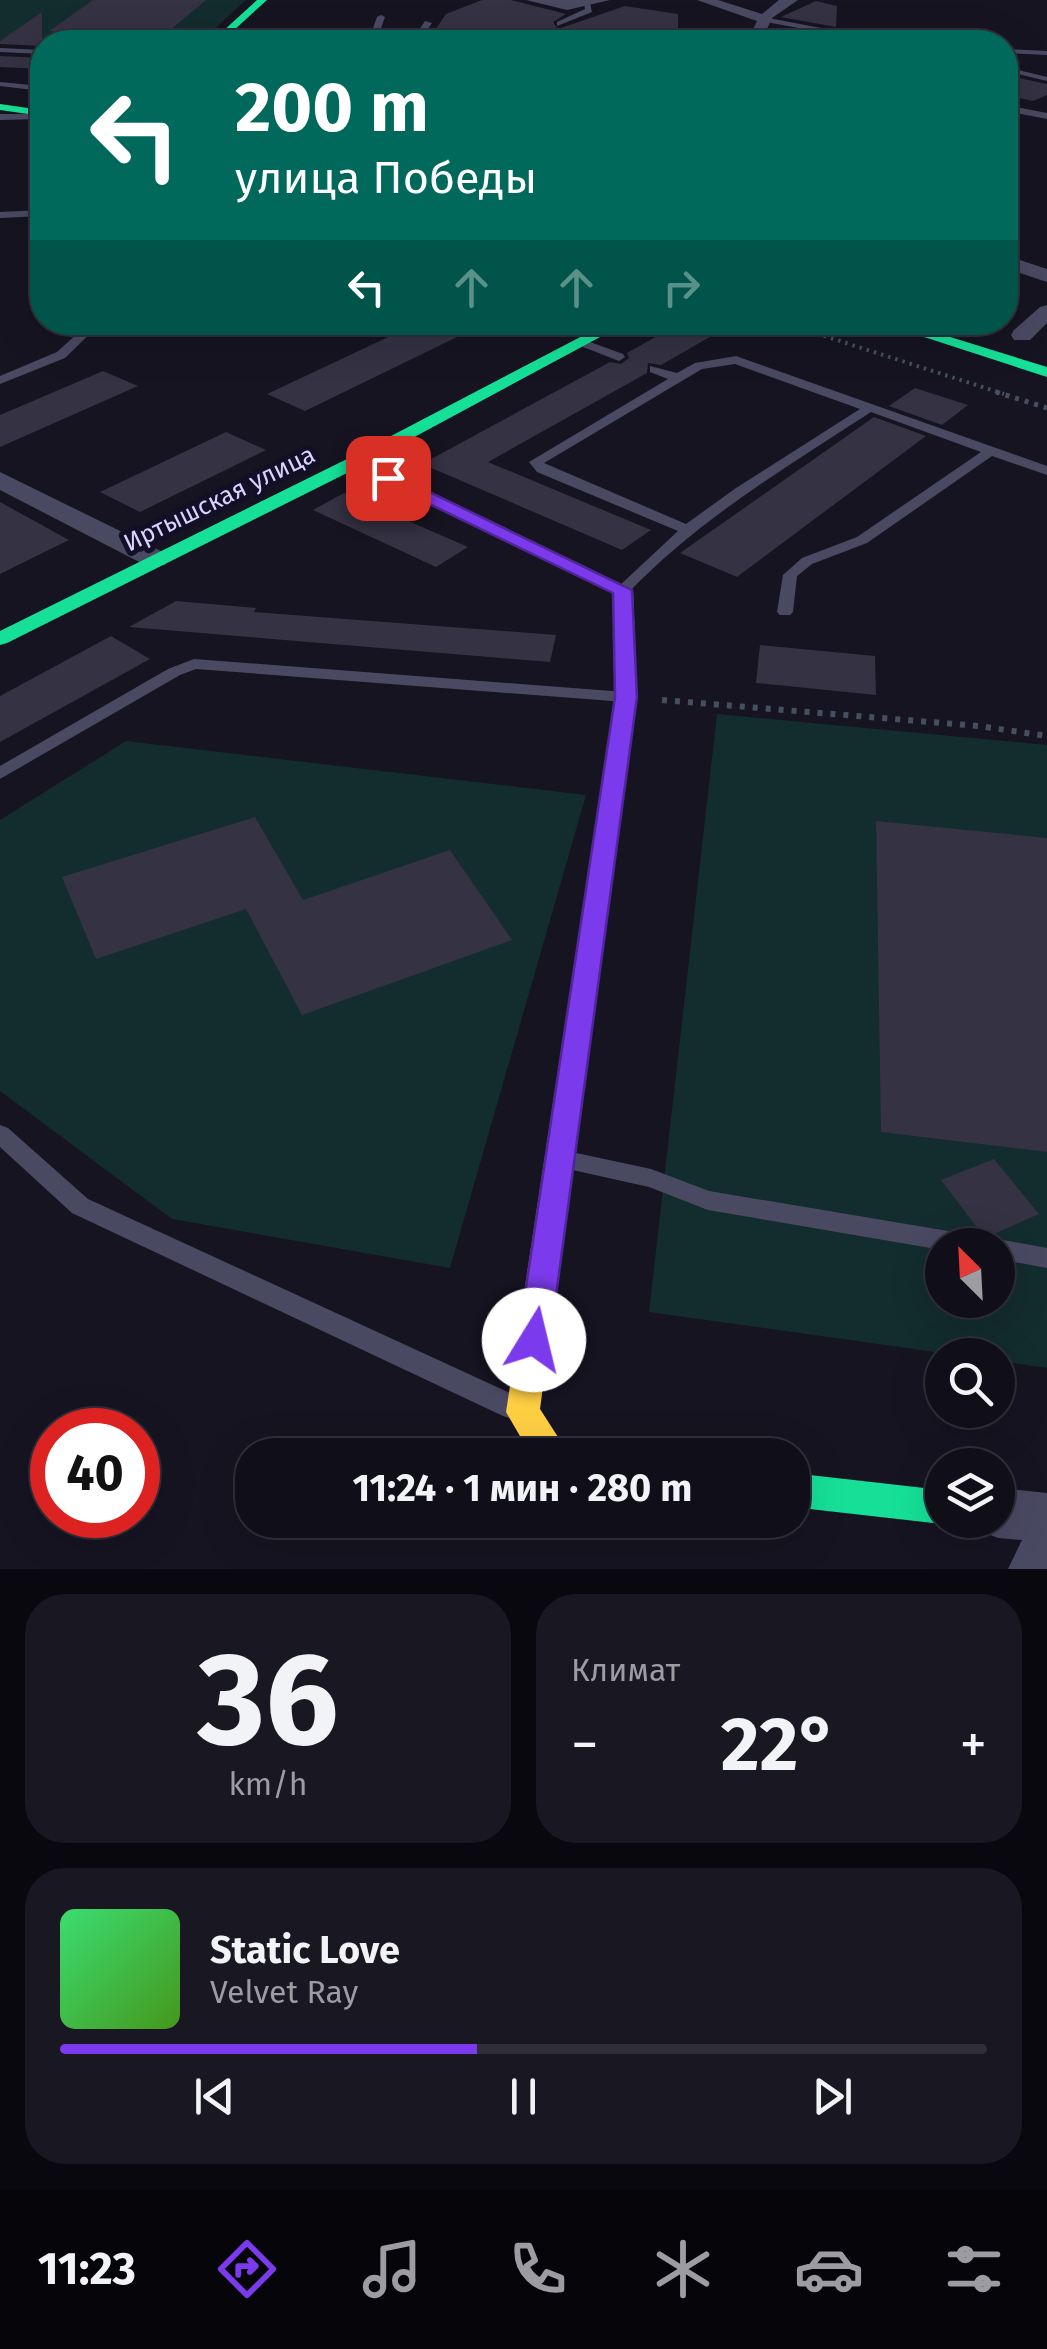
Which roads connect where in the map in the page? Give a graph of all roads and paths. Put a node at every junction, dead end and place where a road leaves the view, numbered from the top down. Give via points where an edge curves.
1 (262, 0) edge
2 (534, 0) edge
3 (604, 0) edge
4 (704, 0) edge
5 (792, 0) edge
6 (587, 5) junction
7 (381, 17) dead end
8 (763, 19) junction
9 (428, 23) dead end
10 (560, 24) dead end
11 (229, 30) edge
12 (376, 30) edge
13 (423, 30) edge
14 (759, 30) edge
15 (821, 30) edge
16 (0, 50) edge
17 (30, 51) edge
18 (1018, 52) edge
19 (1047, 53) edge
20 (1018, 72) edge
21 (1047, 79) edge
22 (0, 84) edge
23 (30, 88) edge
24 (0, 93) edge
25 (30, 97) edge
26 (0, 108) edge
27 (1018, 110) edge
28 (30, 113) edge
29 (1045, 115) edge
30 (30, 116) edge
31 (0, 117) edge
32 (30, 214) edge
33 (0, 215) edge
34 (1018, 266) edge
35 (1047, 276) edge
36 (1047, 311) edge
37 (1018, 334) edge
38 (83, 335) edge
39 (597, 335) edge
40 (821, 335) edge
41 (926, 335) edge
42 (1022, 335) junction
43 (582, 343) junction
44 (1047, 343) edge
45 (619, 356) dead end
46 (654, 369) dead end
47 (1047, 372) edge
48 (678, 378) junction
49 (0, 380) edge
50 (871, 407) junction
51 (1047, 408) edge
52 (992, 450) junction
53 (355, 462) junction
54 (1043, 465) edge
55 (0, 480) edge
56 (686, 529) junction
57 (155, 559) junction
58 (622, 590) junction
59 (786, 612) dead end
60 (0, 639) edge
61 (626, 697) junction
62 (1047, 736) edge
63 (0, 773) edge
64 (0, 1134) edge
65 (562, 1158) junction
66 (925, 1237) edge
67 (1015, 1252) edge
68 (1047, 1258) edge
69 (523, 1412) junction
70 (540, 1438) edge
71 (810, 1492) edge
72 (925, 1504) edge
73 (1015, 1514) edge
74 (1047, 1518) edge
75 (1047, 1547) edge
76 (1034, 1569) edge

1 - 11 street
2 - 6 street
3 - 6 street
4 - 8 street
5 - 8 street
6 - 10 lane via 589,10
7 - 12 lane
8 - 14 street
8 - 15 lane
9 - 13 lane
16 - 17 lane
18 - 19 lane
20 - 21 lane
22 - 23 lane
24 - 25 street
26 - 28 street
27 - 29 lane
30 - 31 lane
32 - 33 lane
34 - 35 street
36 - 42 street
37 - 42 street
38 - 49 lane via 61,355
39 - 43 street, Иртышская улица
40 - 51 path
41 - 47 street
42 - 44 street
43 - 45 lane
43 - 53 street, Иртышская улица
46 - 48 lane
48 - 50 lane via 699,366 736,360
48 - 56 lane via 536,462
50 - 52 lane
50 - 56 lane
52 - 54 lane
52 - 59 lane via 862,540 807,561 790,575
53 - 57 street, Иртышская улица
53 - 58 street
55 - 57 street
56 - 58 lane
57 - 60 street, Иртышская улица
58 - 61 street
61 - 62 path
61 - 63 lane via 194,664
61 - 65 street
64 - 69 lane via 80,1206
65 - 66 lane via 652,1178 708,1200
65 - 69 street
67 - 68 lane
69 - 70 street
71 - 72 street
73 - 74 street
75 - 76 street

